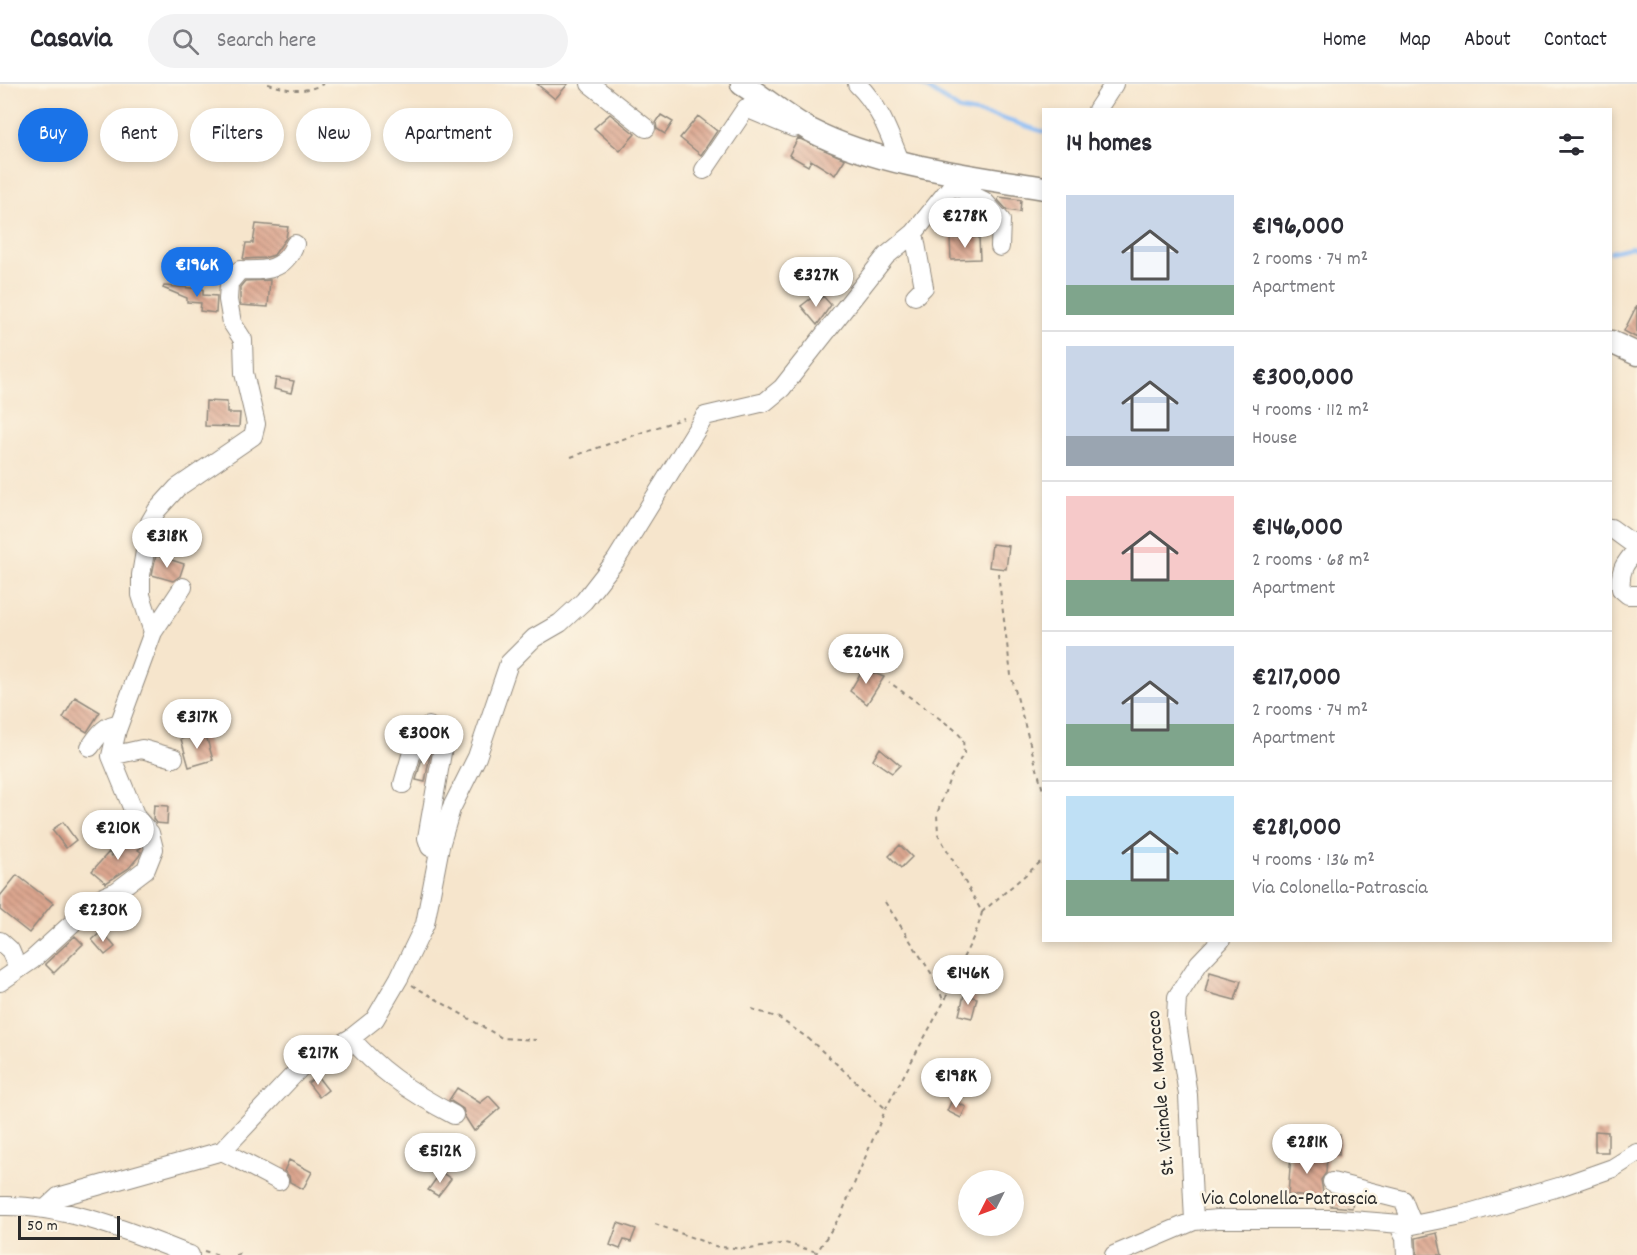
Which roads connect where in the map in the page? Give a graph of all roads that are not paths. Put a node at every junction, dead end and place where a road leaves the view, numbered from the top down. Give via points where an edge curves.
1 (590, 84) edge
2 (742, 84) edge
3 (857, 84) edge
4 (1114, 84) edge
5 (1126, 84) edge
6 (1098, 108) edge
7 (1113, 108) edge
8 (646, 128) dead end
9 (808, 129) junction
10 (900, 161) junction
11 (704, 171) dead end
12 (957, 180) junction
13 (1042, 188) edge
14 (914, 232) junction
15 (295, 244) dead end
16 (1000, 248) dead end
17 (915, 296) dead end
18 (1612, 342) edge
19 (1637, 354) edge
20 (1612, 529) edge
21 (1637, 548) edge
22 (1616, 572) edge
23 (183, 587) dead end
24 (1637, 595) edge
25 (153, 632) junction
26 (120, 724) junction
27 (90, 747) dead end
28 (111, 756) junction
29 (174, 758) dead end
30 (403, 784) dead end
31 (440, 846) junction
32 (0, 941) edge
33 (1219, 942) edge
34 (18, 969) junction
35 (0, 982) edge
36 (351, 1038) junction
37 (454, 1115) dead end
38 (222, 1151) junction
39 (1637, 1153) edge
40 (279, 1180) dead end
41 (1332, 1182) dead end
42 (0, 1206) edge
43 (45, 1209) junction
44 (1194, 1221) junction
45 (1406, 1225) junction
46 (190, 1255) edge
47 (1114, 1255) edge
48 (1406, 1255) edge

1 - 8 street
2 - 9 main road
3 - 10 street via 885,124
4 - 6 street
5 - 7 street
9 - 10 main road
9 - 11 street via 794,128 746,108
10 - 12 main road
12 - 13 main road
12 - 14 street
12 - 16 street via 1001,220
14 - 17 street via 924,287
14 - 31 street via 886,255 782,388 765,402 705,416 616,560 584,601 560,623 534,638 509,663 477,757 451,809
15 - 25 street via 290,258 273,268 240,270 230,283 228,300 232,323 243,340 244,373 255,430 253,436 177,488 150,522 141,595
18 - 19 main road
20 - 21 street
21 - 22 street
22 - 24 street via 1621,589 1628,595
23 - 25 street
25 - 26 street
26 - 27 street via 112,724
26 - 28 street
28 - 29 street via 142,749
28 - 34 street via 136,817 150,833 154,849 146,869 117,891 100,898
30 - 31 street via 416,738 429,726 443,747 426,838 430,846
31 - 36 street via 425,924 375,1019
32 - 34 street via 10,950
33 - 44 street, St. Vicinale C. Marocco via 1199,963 1177,997 1176,1017 1188,1095
34 - 35 street
36 - 37 street via 370,1060 430,1103
36 - 38 street via 302,1066
38 - 40 street
38 - 43 street via 58,1197
39 - 45 street, Via Colonella-Patrascia via 1613,1168 1562,1186 1462,1215
41 - 45 street via 1403,1200
42 - 43 street
43 - 46 street
44 - 45 street, Via Colonella-Patrascia via 1339,1219
44 - 47 street, Via Colonella-Patrascia
45 - 48 street

